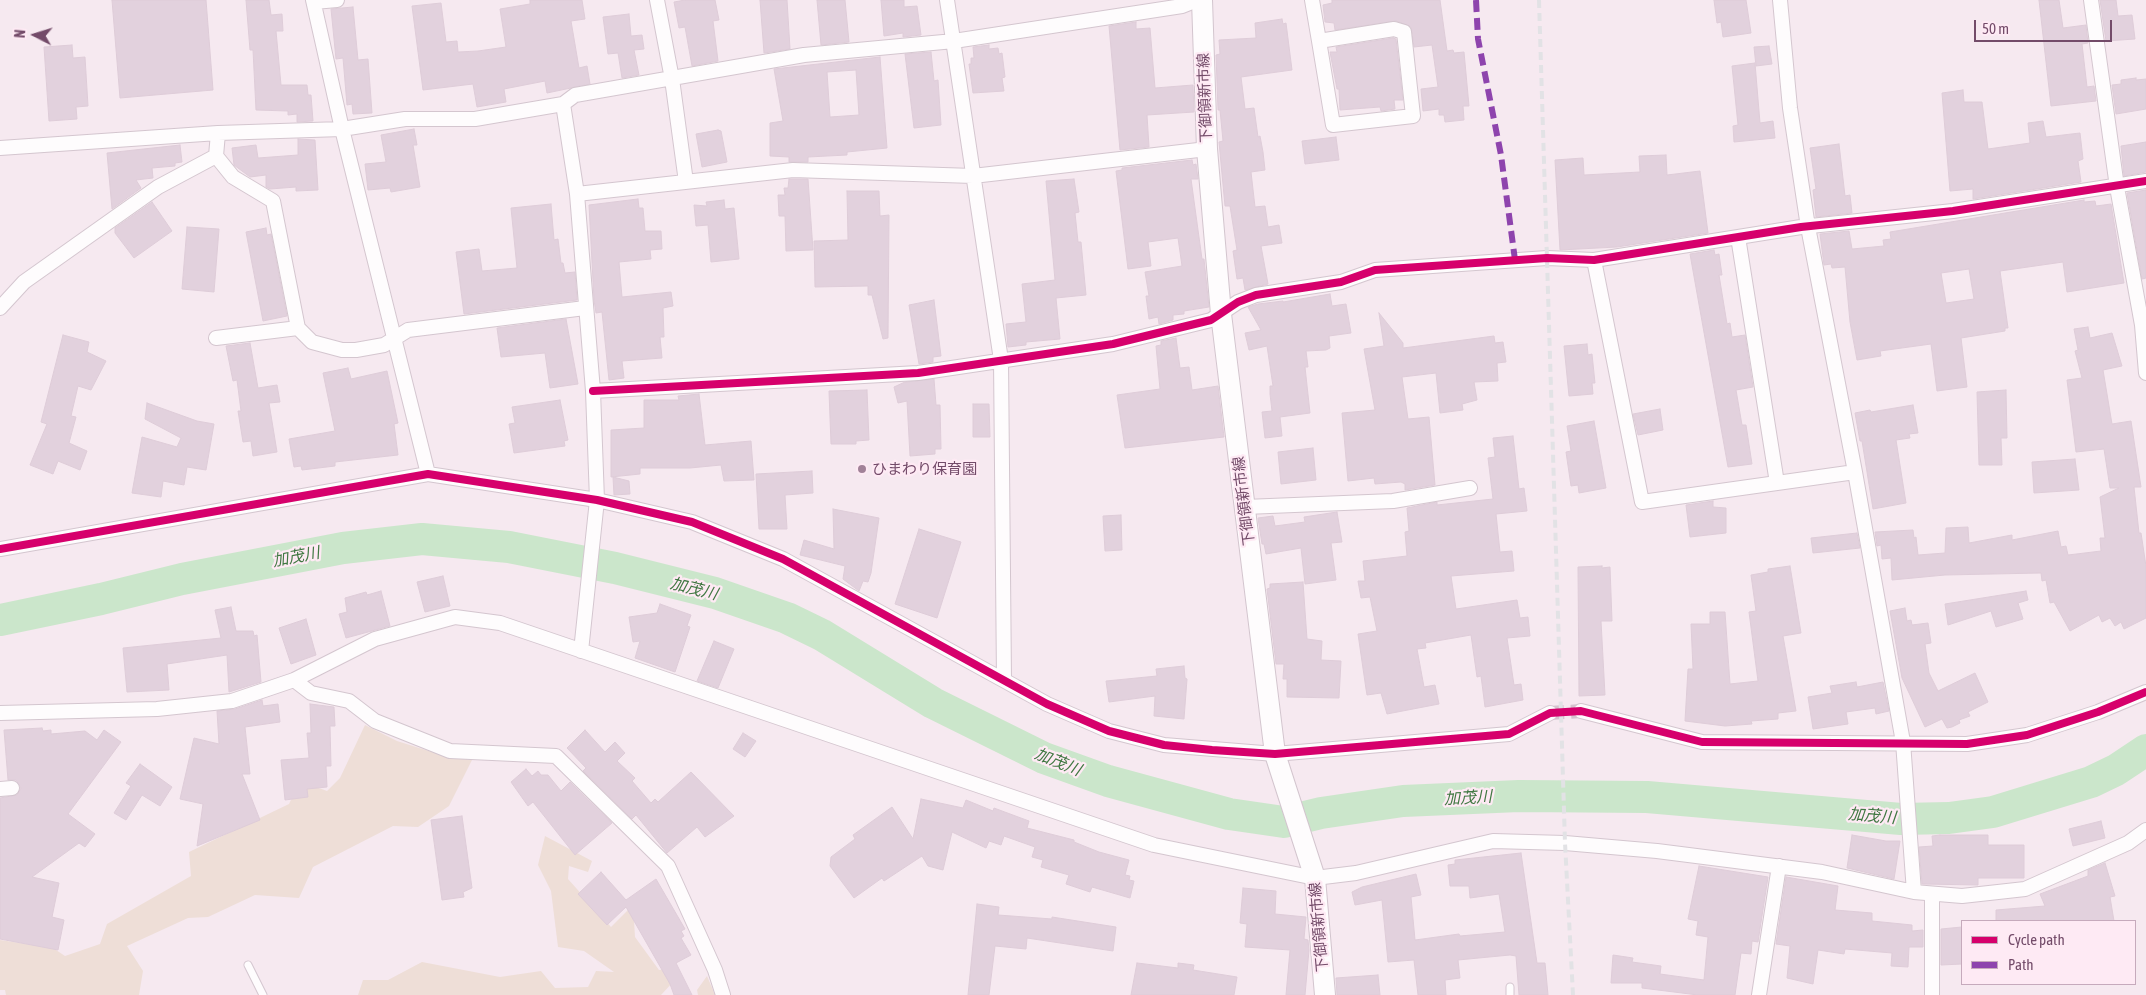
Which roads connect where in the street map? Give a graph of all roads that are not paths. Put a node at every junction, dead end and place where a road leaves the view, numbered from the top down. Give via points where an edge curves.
1 (337, 0) edge
2 (657, 0) edge
3 (947, 0) edge
4 (1197, 0) edge
5 (1202, 0) edge
6 (1312, 0) edge
7 (1780, 0) edge
8 (2091, 0) edge
9 (314, 1) edge
10 (954, 41) junction
11 (1319, 41) junction
12 (672, 79) junction
13 (563, 104) junction
14 (342, 129) junction
15 (218, 133) junction
16 (0, 148) edge
17 (1207, 148) junction
18 (216, 156) junction
19 (973, 176) junction
20 (2146, 181) edge
21 (686, 182) junction
22 (2117, 187) junction
23 (577, 194) junction
24 (1808, 227) junction
25 (1738, 237) junction
26 (1594, 260) junction
27 (2140, 286) edge
28 (0, 308) edge
29 (585, 308) junction
30 (1221, 314) junction
31 (298, 328) junction
32 (394, 337) junction
33 (216, 338) dead end
34 (1001, 360) junction
35 (2146, 373) edge
36 (593, 391) junction
37 (1855, 472) junction
38 (428, 474) junction
39 (1777, 483) junction
40 (1470, 488) dead end
41 (597, 505) junction
42 (1245, 507) junction
43 (0, 549) edge
44 (581, 651) junction
45 (294, 680) junction
46 (1004, 680) junction
47 (2146, 692) edge
48 (1581, 710) tunnel mouth
49 (0, 713) edge
50 (1550, 713) tunnel mouth
51 (1903, 748) junction
52 (1277, 761) junction
53 (2146, 830) edge
54 (1779, 866) junction
55 (1312, 868) junction
56 (1914, 892) junction
57 (1932, 894) junction
58 (248, 965) dead end
59 (1510, 987) dead end
60 (263, 995) edge
61 (723, 995) edge
62 (1325, 995) edge
63 (1510, 995) edge
64 (1759, 995) edge
65 (1932, 995) edge

1 - 9 street
2 - 12 street
3 - 10 street
4 - 10 street via 1182,6
5 - 17 main road, 下御領新市線
6 - 11 street
7 - 24 street via 1790,108
8 - 22 street
9 - 14 street
10 - 12 street via 804,55
10 - 19 street
11 - 11 street via 1394,30 1404,32 1413,116 1333,125
12 - 13 street via 575,94
12 - 21 street
13 - 14 street via 476,119 405,119
13 - 23 street
14 - 15 street
14 - 32 street
15 - 16 street
15 - 18 street
17 - 19 street
17 - 30 main road, 下御領新市線
18 - 28 street via 150,193 24,282
18 - 31 street via 233,177 273,201
19 - 21 street via 793,170
19 - 34 street
20 - 22 street
21 - 23 street
22 - 24 street via 1954,211
22 - 27 street
23 - 29 street
24 - 25 street
24 - 37 street
25 - 26 street
25 - 39 street
26 - 30 street via 1547,258 1374,270 1341,282 1256,295
26 - 39 street via 1642,502
27 - 35 street
29 - 32 street via 408,330
29 - 36 street
30 - 34 street via 1211,320 1113,344
30 - 42 main road, 下御領新市線
31 - 32 street via 312,342 342,350 384,345
31 - 33 street
32 - 38 street
34 - 36 street via 918,373
34 - 46 street
36 - 41 street
37 - 39 street
37 - 51 street
38 - 41 street
38 - 43 street
40 - 42 street via 1393,501
41 - 44 street
41 - 46 street via 692,522 783,559
42 - 52 main road, 下御領新市線
44 - 45 street via 500,623 455,617 375,639
44 - 55 street via 1154,845
45 - 49 street via 232,701 157,709
45 - 61 street via 311,693 349,701 375,721 450,751 556,756 668,866
46 - 52 street via 1047,704 1109,731 1164,745
47 - 51 street via 2027,735 1967,744
48 - 51 street via 1702,742
50 - 52 street via 1509,734
51 - 56 street
52 - 55 main road, 下御領新市線
53 - 57 street via 2128,843 2025,889 1962,896
54 - 55 street via 1639,849 1493,841 1356,873
54 - 56 street
54 - 64 street
55 - 62 main road, 下御領新市線
56 - 57 street
57 - 65 street
58 - 60 lane
59 - 63 lane

